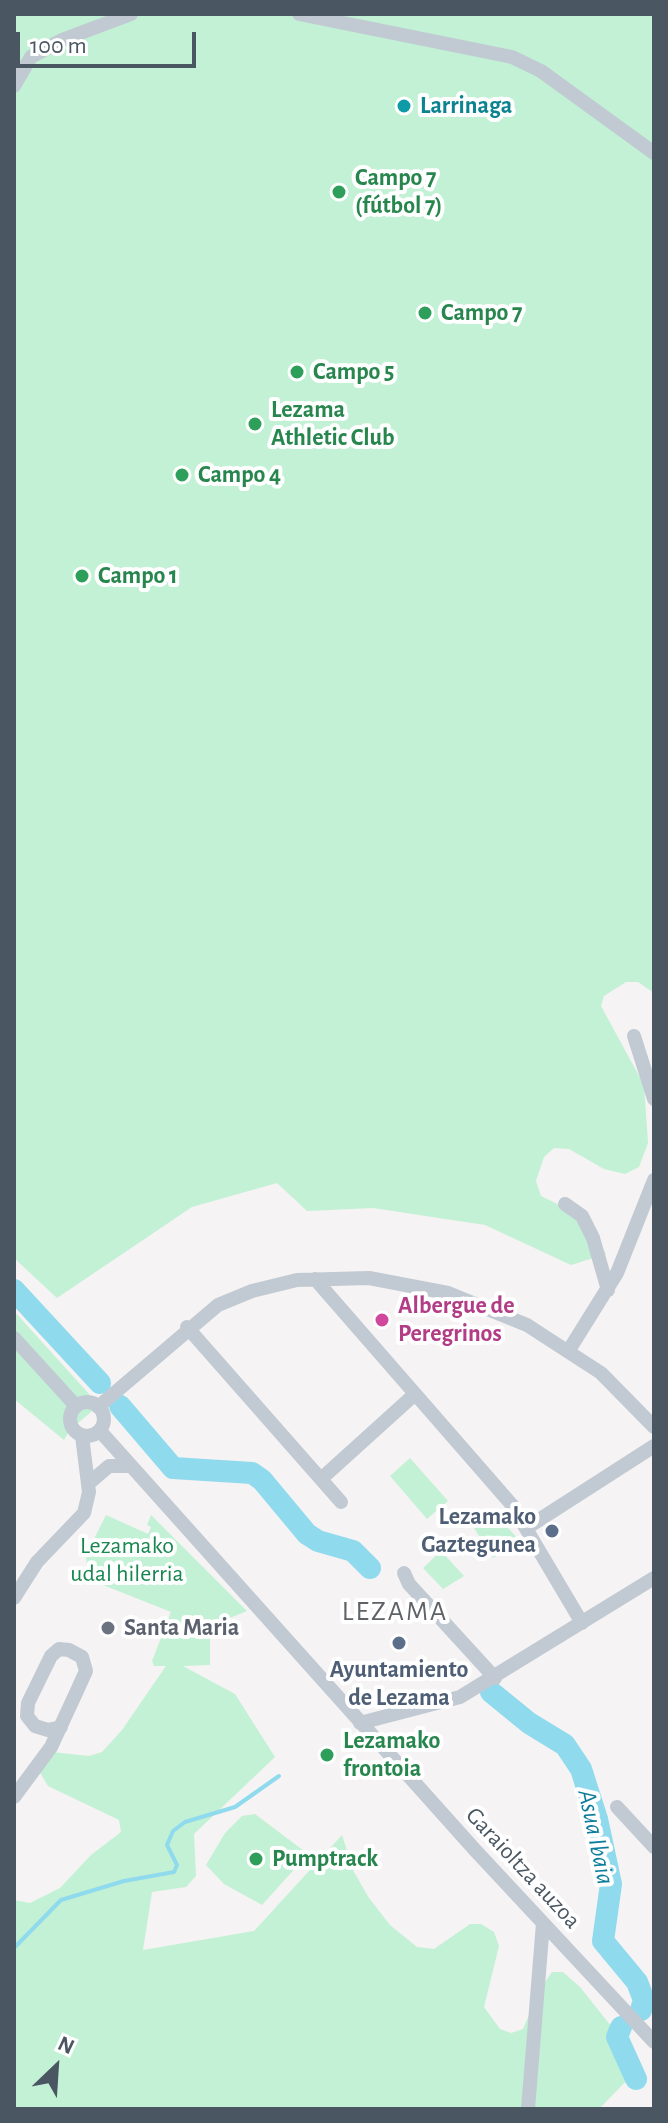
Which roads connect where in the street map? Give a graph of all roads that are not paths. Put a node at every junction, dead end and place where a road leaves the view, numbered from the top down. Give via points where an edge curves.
1 (131, 14) edge
2 (299, 14) edge
3 (14, 86) edge
4 (654, 153) edge
5 (634, 1036) dead end
6 (654, 1099) edge
7 (654, 1180) edge
8 (565, 1204) dead end
9 (341, 1278) junction
10 (315, 1279) junction
11 (608, 1290) junction
12 (333, 1300) junction
13 (187, 1327) junction
14 (14, 1338) edge
15 (569, 1350) junction
16 (415, 1394) junction
17 (76, 1406) junction
18 (98, 1407) junction
19 (654, 1427) edge
20 (100, 1431) junction
21 (82, 1436) junction
22 (654, 1446) edge
23 (131, 1466) junction
24 (321, 1479) junction
25 (88, 1484) junction
26 (341, 1502) dead end
27 (528, 1527) junction
28 (404, 1573) dead end
29 (654, 1578) edge
30 (14, 1598) edge
31 (582, 1623) junction
32 (495, 1678) junction
33 (27, 1716) junction
34 (360, 1723) junction
35 (14, 1725) edge
36 (61, 1727) junction
37 (14, 1797) edge
38 (617, 1807) dead end
39 (654, 1847) edge
40 (543, 1923) junction
41 (654, 2042) edge
42 (528, 2109) edge

1 - 3 street via 31,57
2 - 4 street via 512,57 541,71
5 - 6 street
7 - 11 street
8 - 11 street via 582,1216 593,1238
9 - 10 street
9 - 12 street
9 - 15 street via 448,1293 489,1307
10 - 12 street
10 - 13 street via 252,1291 218,1305
11 - 15 street
12 - 16 street
13 - 18 street
13 - 24 street
14 - 17 street
15 - 19 street via 601,1373
16 - 24 street
16 - 27 street
17 - 18 street via 87,1402
17 - 21 street via 69,1419
18 - 20 street via 104,1418
20 - 21 street
20 - 23 street, Garaioltza auzoa
21 - 25 street
22 - 27 street
23 - 25 street via 109,1466
23 - 34 street, Garaioltza auzoa
24 - 26 street
25 - 30 street via 84,1513 46,1551
27 - 31 street
28 - 32 street
29 - 31 street
31 - 32 street
32 - 34 street via 460,1697
33 - 35 street
33 - 36 street via 35,1726
33 - 36 street via 51,1656 59,1649 69,1650 82,1657 86,1671
34 - 40 street, Garaioltza auzoa
36 - 37 street
38 - 39 street
40 - 41 street, Garaioltza auzoa
40 - 42 street

